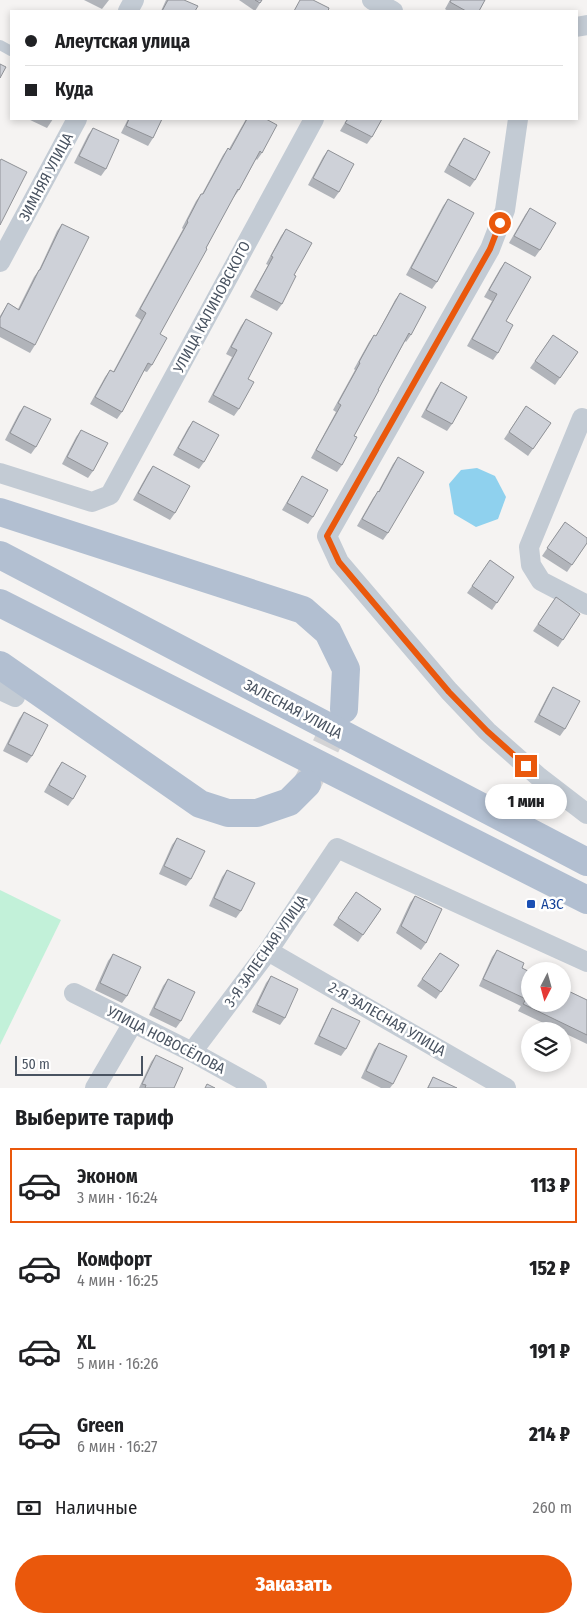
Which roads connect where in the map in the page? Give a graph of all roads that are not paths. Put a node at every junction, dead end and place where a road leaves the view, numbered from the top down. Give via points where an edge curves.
1 (76, 120) edge
2 (313, 120) edge
3 (518, 120) edge
4 (0, 262) edge
5 (582, 418) dead end
6 (0, 473) edge
7 (0, 512) edge
8 (0, 555) edge
9 (0, 603) edge
10 (587, 605) edge
11 (0, 665) edge
12 (344, 709) tunnel mouth
13 (307, 784) tunnel mouth
14 (587, 814) edge
15 (587, 862) edge
16 (587, 900) edge
17 (268, 951) junction
18 (587, 962) edge
19 (74, 993) dead end
20 (133, 1022) junction
21 (192, 1052) junction
22 (95, 1088) edge
23 (257, 1088) edge
24 (506, 1088) edge

1 - 4 street, ЗИМНЯЯ УЛИЦА
2 - 6 street, УЛИЦА КАЛИНОВСКОГО via 110,495 92,502
3 - 14 street via 505,210 490,249 327,536 339,562 449,692 532,771
5 - 10 street via 529,547 531,566 541,581
7 - 12 main road via 303,610 328,632 346,669
8 - 15 main road, ЗАЛЕСНАЯ УЛИЦА
9 - 16 main road
11 - 13 main road via 200,804 228,813 257,813 289,802
17 - 18 street, 3-Я ЗАЛЕСНАЯ УЛИЦА via 337,848
17 - 21 street, 3-Я ЗАЛЕСНАЯ УЛИЦА
17 - 24 street, 2-Я ЗАЛЕСНАЯ УЛИЦА
19 - 20 street, УЛИЦА НОВОСЁЛОВА
20 - 21 street, УЛИЦА НОВОСЁЛОВА
20 - 22 street
21 - 23 street, УЛИЦА НОВОСЁЛОВА

